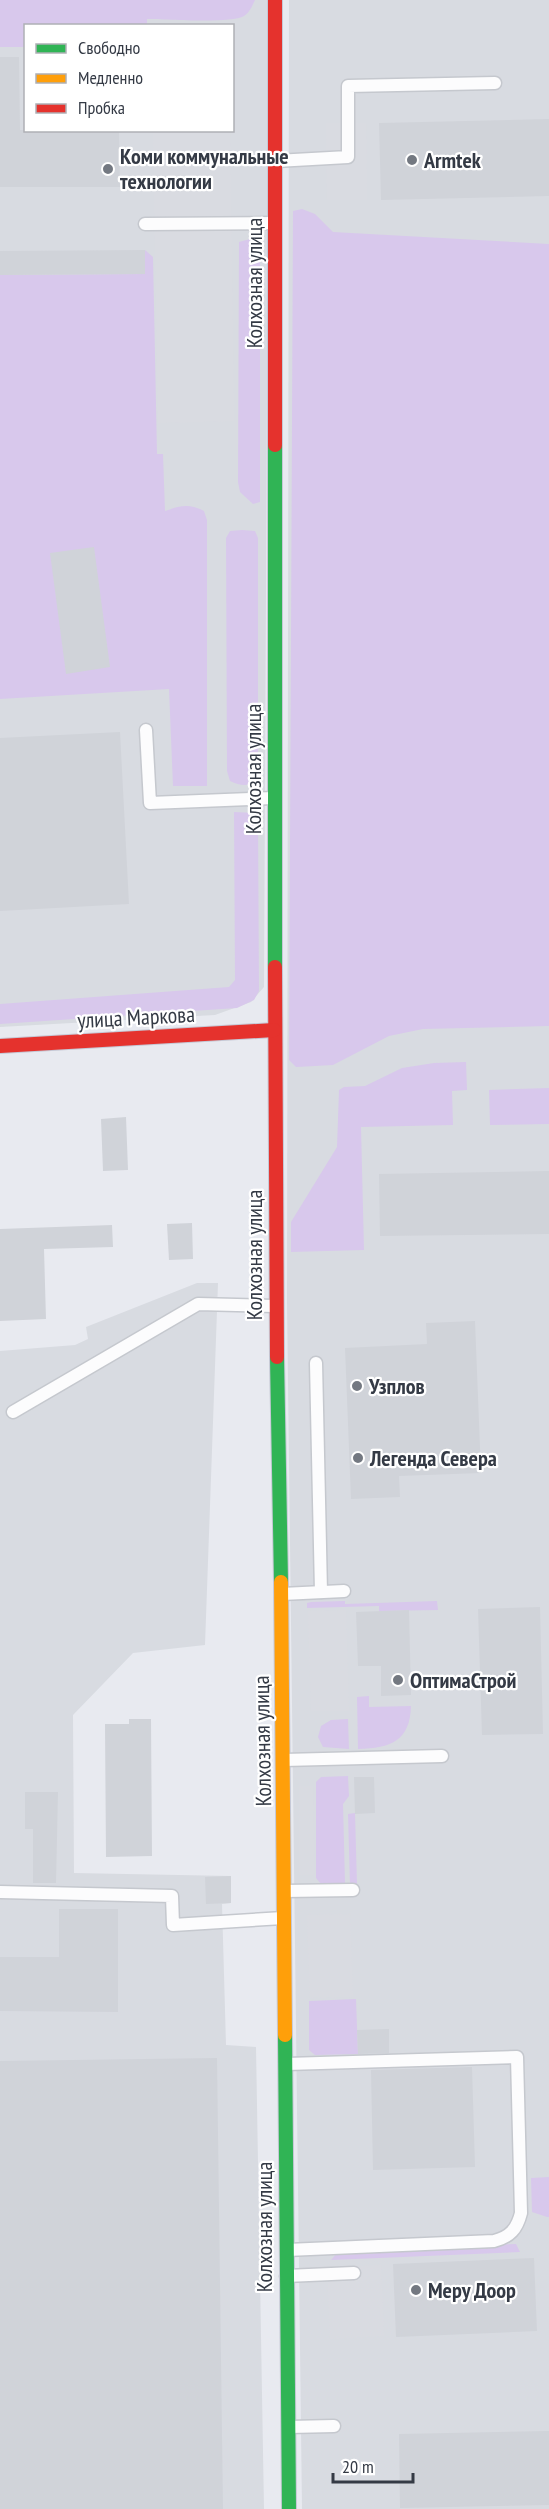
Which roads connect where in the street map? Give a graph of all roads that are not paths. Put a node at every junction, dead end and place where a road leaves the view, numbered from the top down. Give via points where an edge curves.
1 (275, 0) edge
2 (495, 83) dead end
3 (275, 161) junction
4 (275, 223) junction
5 (145, 224) dead end
6 (146, 730) dead end
7 (274, 798) junction
8 (274, 1030) junction
9 (0, 1046) edge
10 (275, 1306) junction
11 (316, 1364) dead end
12 (13, 1412) dead end
13 (344, 1591) dead end
14 (321, 1592) junction
15 (281, 1594) junction
16 (442, 1756) dead end
17 (284, 1760) junction
18 (353, 1890) dead end
19 (284, 1891) junction
20 (0, 1892) edge
21 (284, 1918) junction
22 (285, 2064) junction
23 (285, 2250) junction
24 (354, 2273) dead end
25 (285, 2276) junction
26 (334, 2426) dead end
27 (288, 2427) junction
28 (289, 2509) edge

1 - 3 street, Колхозная улица
2 - 3 lane via 348,86 348,158
3 - 4 street, Колхозная улица
4 - 5 lane
4 - 7 street, Колхозная улица
6 - 7 lane via 150,803
7 - 8 street, Колхозная улица
8 - 9 street, улица Маркова
8 - 10 street, Колхозная улица
10 - 12 lane via 198,1304
10 - 15 street, Колхозная улица
11 - 14 lane
13 - 14 lane
14 - 15 lane
15 - 17 street, Колхозная улица
16 - 17 lane
17 - 19 street, Колхозная улица
18 - 19 lane
19 - 21 street, Колхозная улица
20 - 21 lane via 172,1896 174,1925
21 - 22 street, Колхозная улица
22 - 23 street, Колхозная улица
22 - 23 lane via 517,2057 521,2213 507,2238 494,2241
23 - 25 street, Колхозная улица
24 - 25 lane
25 - 27 street, Колхозная улица
26 - 27 lane
27 - 28 street, Колхозная улица

